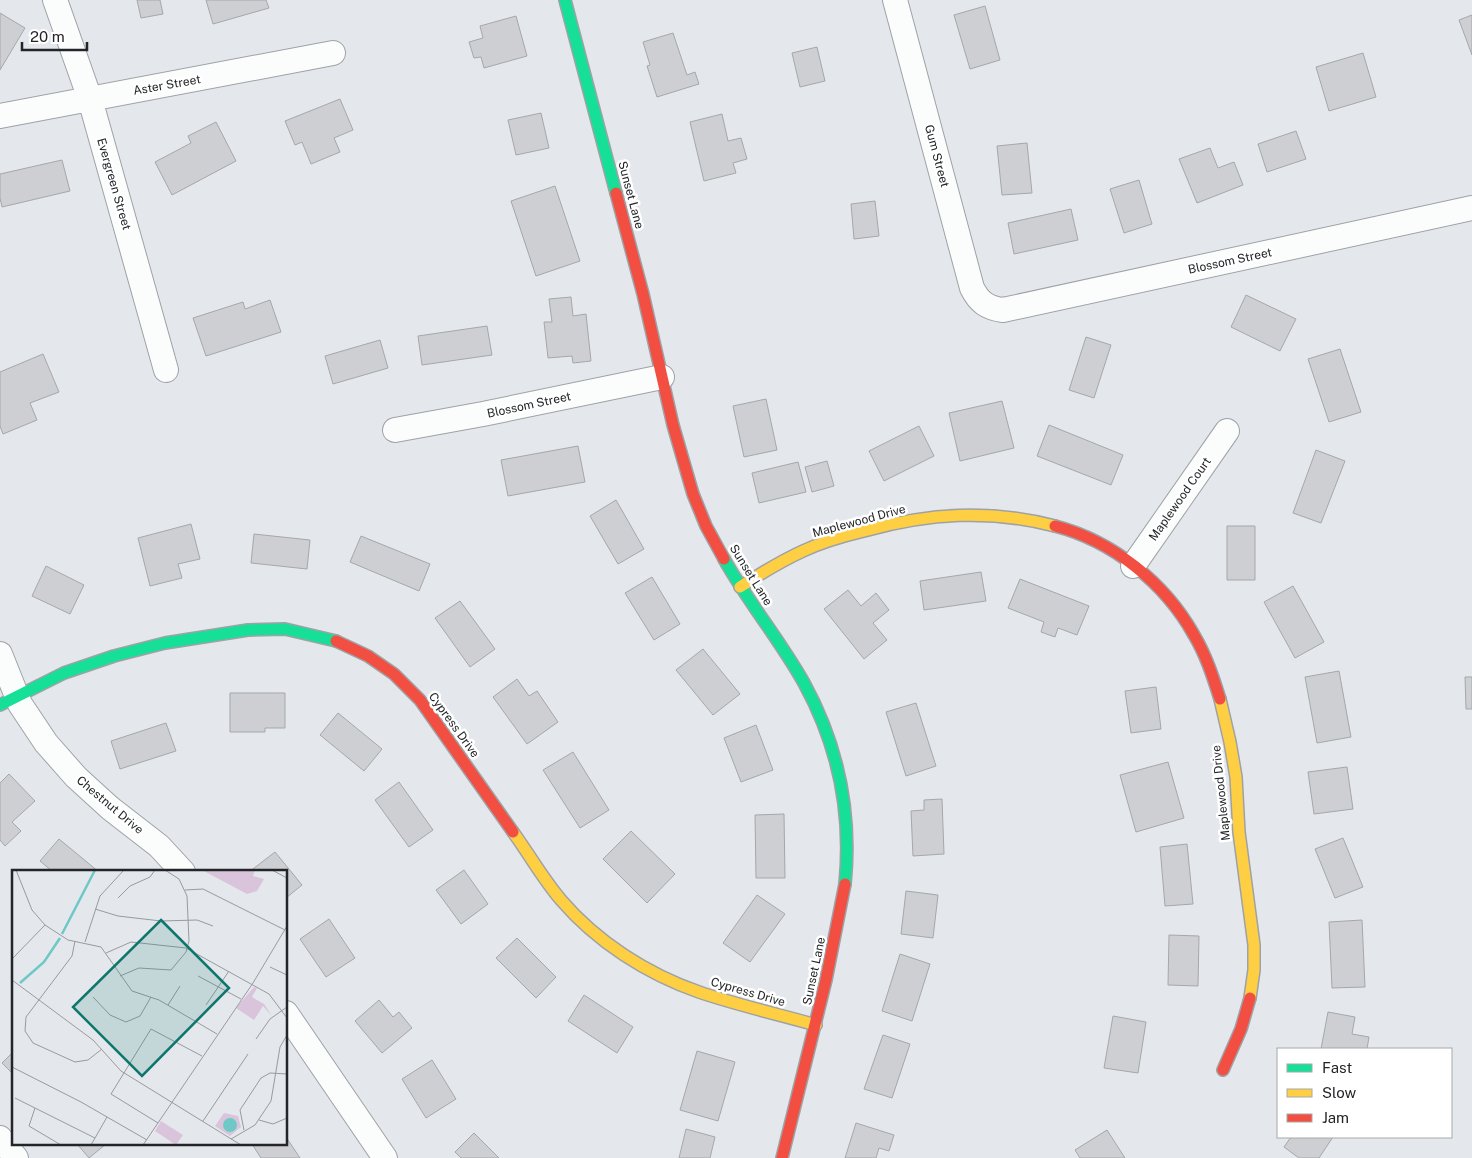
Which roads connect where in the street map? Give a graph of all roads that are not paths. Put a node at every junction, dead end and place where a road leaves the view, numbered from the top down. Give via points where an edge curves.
1 (55, 0) edge
2 (566, 0) edge
3 (895, 0) edge
4 (333, 53) dead end
5 (90, 99) junction
6 (0, 116) edge
7 (1472, 208) edge
8 (988, 306) joint
9 (166, 370) dead end
10 (662, 377) junction
11 (395, 430) dead end
12 (1228, 431) dead end
13 (1133, 566) junction
14 (740, 587) junction
15 (0, 654) edge
16 (8, 700) edge
17 (181, 870) edge
18 (288, 1015) edge
19 (816, 1025) junction
20 (1223, 1070) dead end
21 (0, 1138) edge
22 (16, 1158) edge
23 (385, 1158) edge
24 (782, 1158) edge

1 - 5 street, Evergreen Street
2 - 10 street, Sunset Lane
3 - 8 street, Gum Street via 972,288 978,299
4 - 5 street, Aster Street
5 - 6 street, Aster Street
5 - 9 street, Evergreen Street
7 - 8 street, Blossom Street via 1003,310
10 - 11 street, Blossom Street
10 - 14 street, Sunset Lane via 693,494 706,526
12 - 13 street, Maplewood Court
13 - 14 street, Maplewood Drive via 1097,542 1059,528 988,515 940,516 900,522 805,550 775,564
13 - 20 street, Maplewood Drive via 1157,588 1195,636 1210,670 1226,724 1236,779 1238,826 1254,954 1244,1020
14 - 19 street, Sunset Lane via 779,642 825,726 836,759 844,802 845,883
15 - 16 street, Chestnut Drive
16 - 17 street, Chestnut Drive via 20,704 46,743 76,777 159,846
16 - 19 street, Cypress Drive via 64,673 165,643 248,630 285,629 340,642 394,674 420,700 561,900 591,929 624,955 660,976 699,992
18 - 23 street
19 - 24 street, Sunset Lane
21 - 22 street

